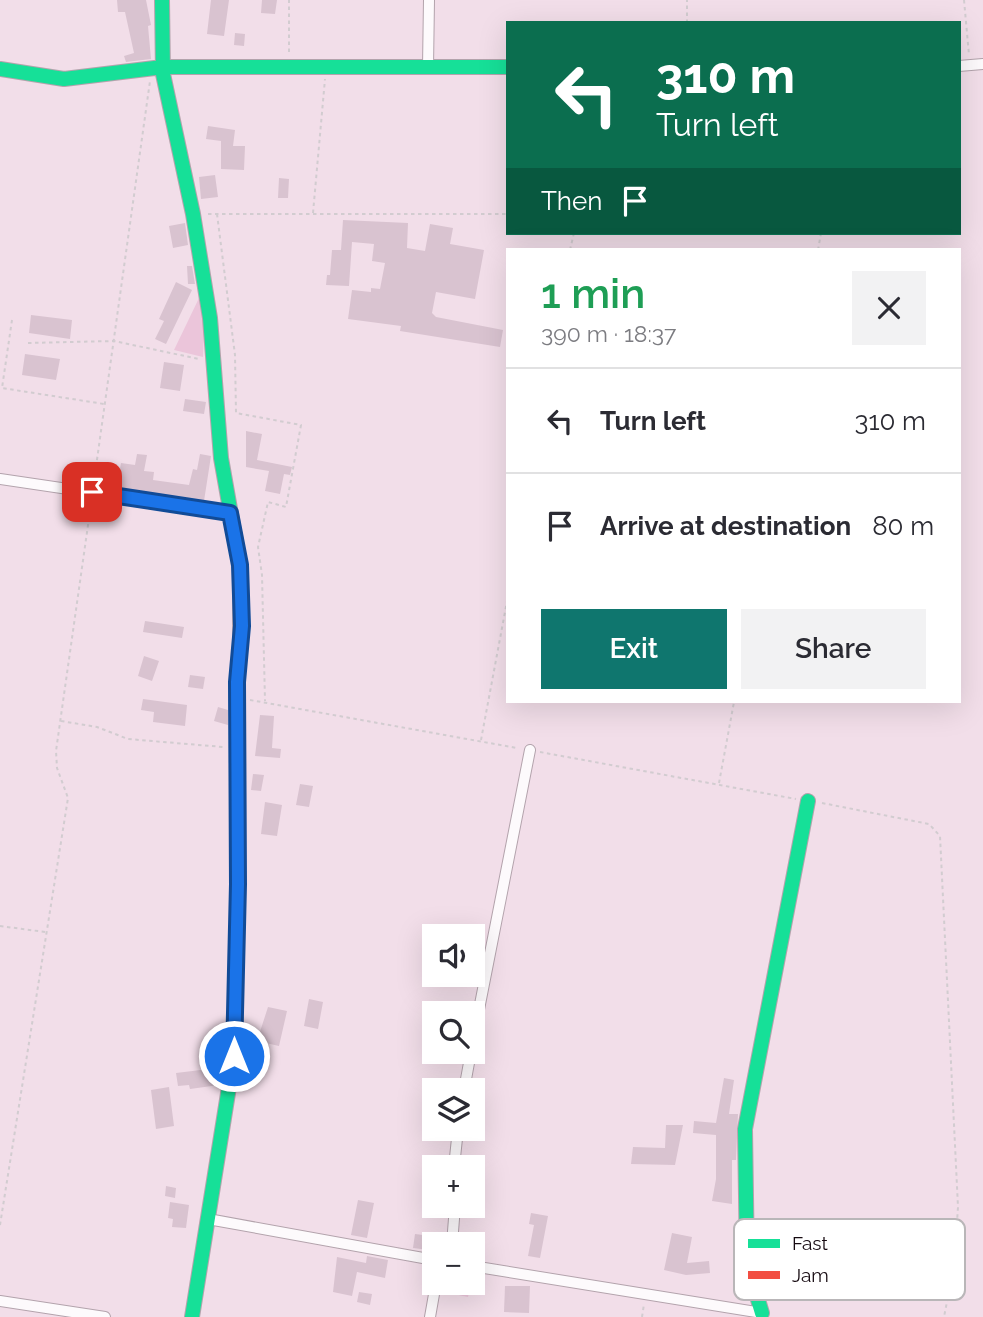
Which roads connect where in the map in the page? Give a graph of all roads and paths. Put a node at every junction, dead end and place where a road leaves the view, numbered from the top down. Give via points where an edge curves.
1 (162, 0) edge
2 (289, 0) edge
3 (429, 0) edge
4 (687, 0) edge
5 (964, 0) edge
6 (687, 21) edge
7 (983, 64) edge
8 (964, 66) edge
9 (163, 67) junction
10 (289, 67) junction
11 (326, 67) junction
12 (428, 67) junction
13 (506, 67) edge
14 (0, 69) edge
15 (193, 214) junction
16 (217, 214) junction
17 (313, 214) junction
18 (506, 214) edge
19 (12, 320) dead end
20 (114, 341) junction
21 (27, 343) dead end
22 (214, 362) junction
23 (105, 404) junction
24 (0, 479) edge
25 (92, 492) junction
26 (230, 513) junction
27 (506, 607) edge
28 (237, 697) junction
29 (265, 702) junction
30 (734, 703) edge
31 (61, 721) junction
32 (481, 741) junction
33 (238, 748) junction
34 (530, 750) junction
35 (719, 785) junction
36 (808, 801) junction
37 (0, 926) edge
38 (47, 932) junction
39 (481, 1001) edge
40 (208, 1219) junction
41 (746, 1219) edge
42 (957, 1219) edge
43 (0, 1225) edge
44 (422, 1258) edge
45 (485, 1268) edge
46 (434, 1295) edge
47 (0, 1301) edge
48 (762, 1315) edge
49 (105, 1317) edge
50 (192, 1317) edge
51 (430, 1317) edge

1 - 9 street
2 - 10 path
3 - 12 street
4 - 6 path
5 - 8 path
7 - 8 street
9 - 10 street
9 - 14 street via 64,79
9 - 15 street
9 - 20 path via 151,69
10 - 11 street
11 - 12 street
11 - 17 path
12 - 13 street
15 - 16 path
15 - 22 street
16 - 17 path
16 - 29 path via 233,341 236,414 301,425 286,507 268,502 258,547
17 - 18 path
19 - 23 path via 2,388
20 - 21 path
20 - 22 path
20 - 23 path
22 - 26 street via 220,457
23 - 25 path
24 - 25 street
25 - 26 street
25 - 31 path
26 - 28 street via 240,565
27 - 32 path
28 - 29 path
28 - 33 street
29 - 32 path
30 - 35 path
31 - 33 path via 97,727 128,739
31 - 38 path via 57,768 68,798
32 - 34 path
33 - 40 street via 234,1056
34 - 35 path
34 - 39 street
35 - 36 path
36 - 41 street via 745,1129
36 - 42 path via 929,824 940,836
37 - 38 path
38 - 43 path
40 - 44 street
40 - 50 street
45 - 48 street
46 - 51 street
47 - 49 street

